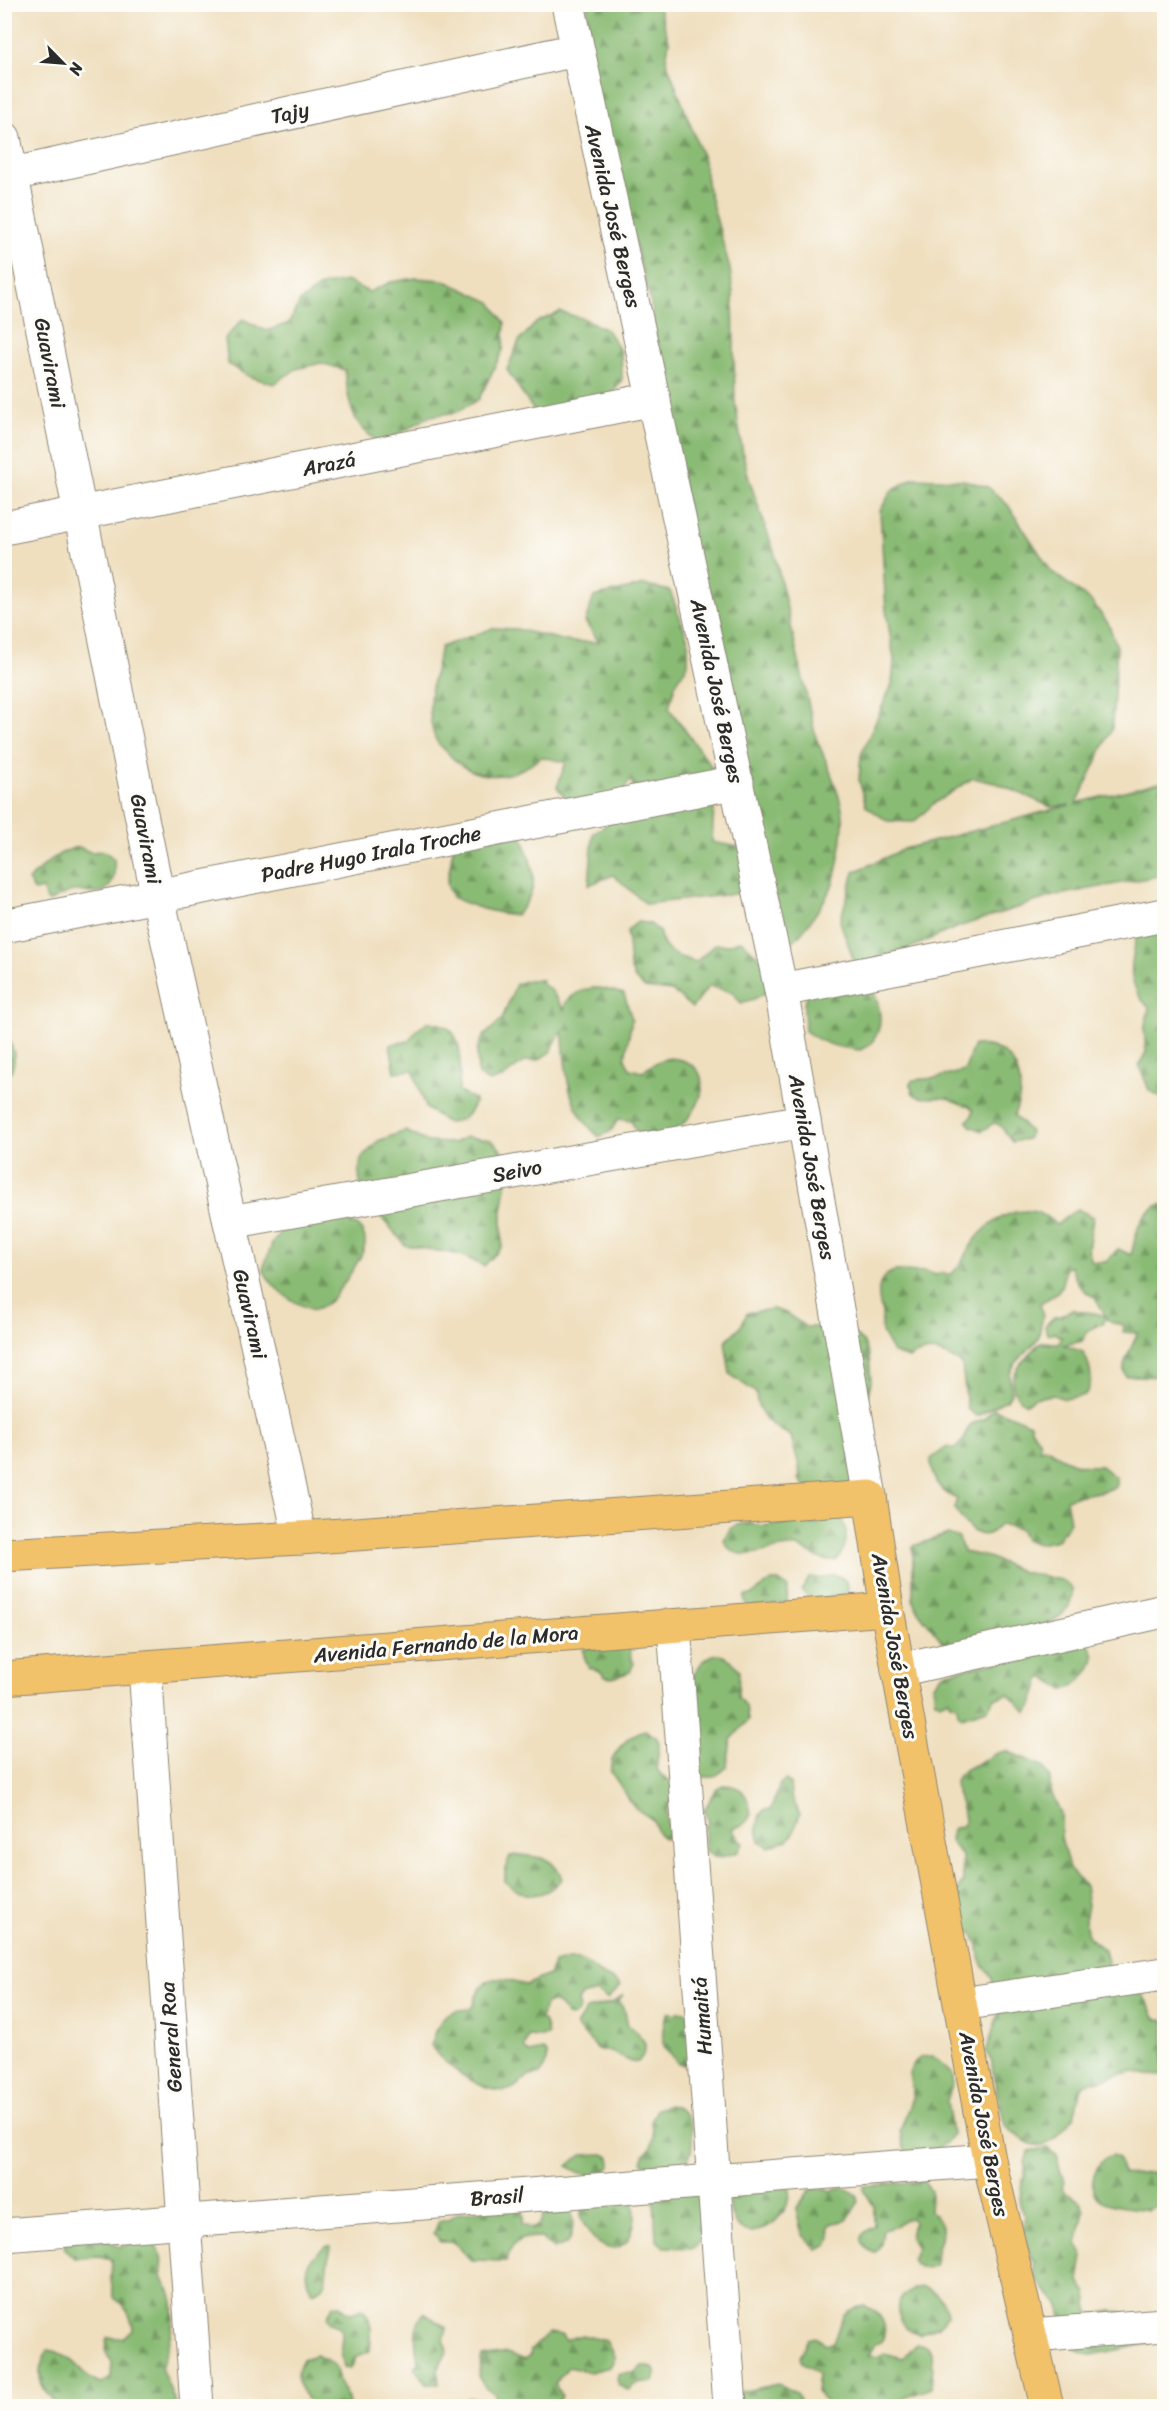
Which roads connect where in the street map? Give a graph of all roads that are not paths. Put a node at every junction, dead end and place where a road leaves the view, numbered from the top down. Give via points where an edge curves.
1 (567, 4) edge
2 (576, 50) junction
3 (4, 138) edge
4 (8, 175) edge
5 (654, 399) junction
6 (80, 513) junction
7 (4, 528) edge
8 (737, 782) junction
9 (158, 897) junction
10 (1164, 915) edge
11 (4, 926) edge
12 (781, 990) junction
13 (804, 1121) junction
14 (230, 1222) junction
15 (870, 1497) junction
16 (300, 1538) junction
17 (4, 1555) edge
18 (886, 1609) junction
19 (1164, 1611) edge
20 (674, 1626) junction
21 (146, 1668) junction
22 (898, 1670) junction
23 (4, 1678) edge
24 (1164, 1974) edge
25 (960, 2004) junction
26 (989, 2160) junction
27 (714, 2181) junction
28 (184, 2220) junction
29 (4, 2235) edge
30 (1164, 2325) edge
31 (1031, 2335) junction
32 (197, 2406) edge
33 (730, 2406) edge
34 (1047, 2406) edge

1 - 2 street, Avenida José Berges
2 - 4 street, Tajy
2 - 5 street, Avenida José Berges
3 - 4 street, Guavirami
4 - 6 street, Guavirami
5 - 6 street, Arazá
5 - 8 street, Avenida José Berges
6 - 7 street, Arazá
6 - 9 street, Guavirami
8 - 9 street, Padre Hugo Irala Troche
8 - 12 street, Avenida José Berges
9 - 11 street, Padre Hugo Irala Troche
9 - 14 street, Guavirami
10 - 12 street
12 - 13 street, Avenida José Berges
13 - 14 street, Seivo
13 - 15 street, Avenida José Berges
14 - 16 street, Guavirami
15 - 16 main road
15 - 18 main road, Avenida José Berges
16 - 17 main road
18 - 20 main road, Avenida Fernando de la Mora
18 - 22 main road, Avenida José Berges
19 - 22 street
20 - 21 main road, Avenida Fernando de la Mora
20 - 27 street, Humaitá
21 - 23 main road, Avenida Fernando de la Mora
21 - 28 street, General Roa
22 - 25 main road, Avenida José Berges
24 - 25 street
25 - 26 main road, Avenida José Berges
26 - 27 street, Brasil
26 - 31 main road, Avenida José Berges
27 - 28 street, Brasil
27 - 33 street, Humaitá
28 - 29 street, Brasil
28 - 32 street, General Roa
30 - 31 street
31 - 34 main road, Avenida José Berges

